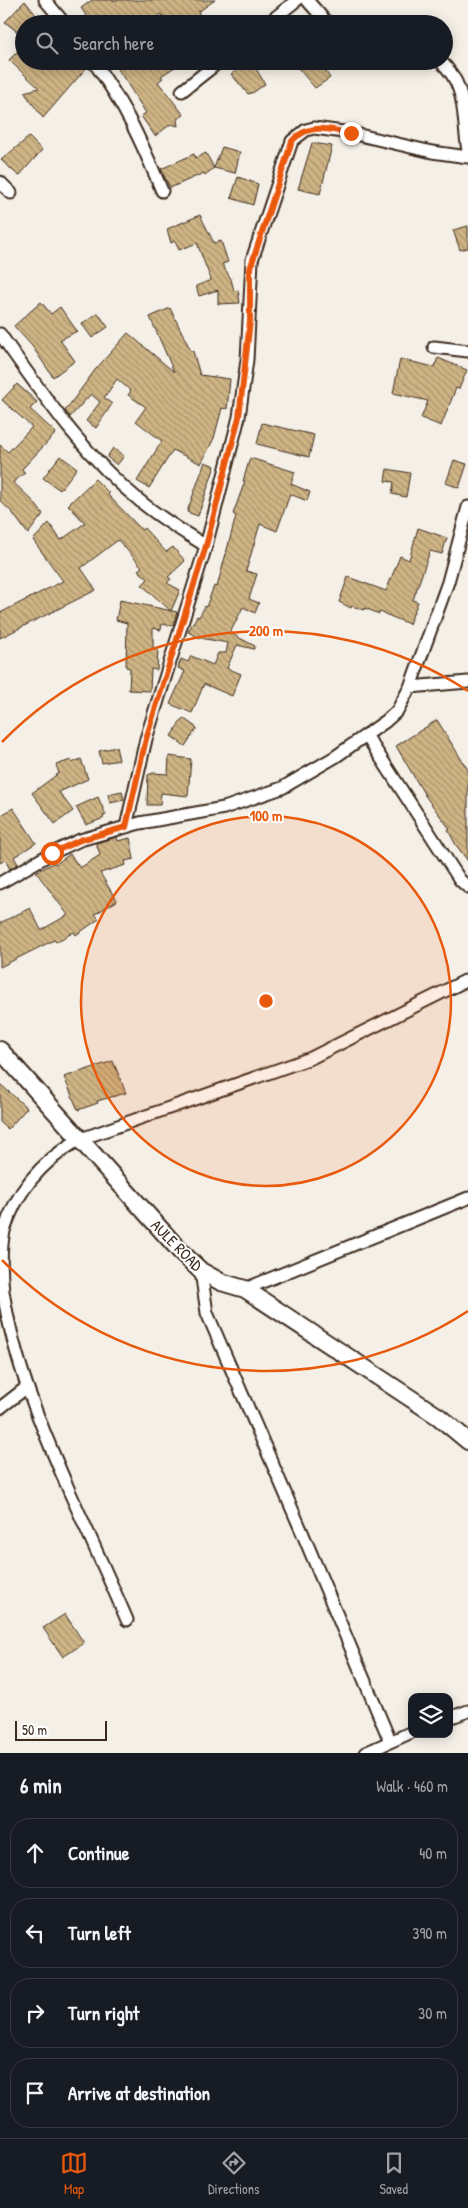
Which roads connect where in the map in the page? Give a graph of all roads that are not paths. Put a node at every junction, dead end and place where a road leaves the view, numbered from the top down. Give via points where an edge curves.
1 (297, 0) edge
2 (306, 0) edge
3 (52, 2) edge
4 (60, 15) edge
5 (278, 15) edge
6 (320, 15) edge
7 (100, 70) edge
8 (209, 70) edge
9 (450, 70) edge
10 (182, 91) dead end
11 (468, 152) edge
12 (468, 157) edge
13 (0, 182) edge
14 (162, 191) dead end
15 (11, 193) dead end
16 (0, 334) edge
17 (434, 347) dead end
18 (468, 351) edge
19 (468, 507) edge
20 (206, 546) junction
21 (468, 682) edge
22 (410, 687) junction
23 (366, 734) junction
24 (126, 827) junction
25 (0, 883) edge
26 (468, 887) edge
27 (464, 982) dead end
28 (0, 1050) edge
29 (78, 1140) junction
30 (468, 1198) edge
31 (201, 1272) junction
32 (245, 1289) junction
33 (27, 1387) junction
34 (0, 1408) edge
35 (468, 1441) edge
36 (127, 1620) dead end
37 (468, 1711) edge
38 (453, 1717) edge
39 (408, 1733) edge
40 (390, 1740) junction
41 (365, 1753) edge

1 - 5 street
2 - 6 street
3 - 4 street
7 - 14 street via 135,127
8 - 10 street
9 - 11 street via 462,96
12 - 20 street via 314,128 298,134 292,141 252,260 247,360 239,417
13 - 15 street
16 - 20 street via 103,468 146,506
17 - 18 street
19 - 22 street via 448,582
20 - 24 street via 146,739
21 - 22 street
22 - 23 street via 397,711
23 - 24 street via 336,757 282,788 224,808
23 - 26 street via 460,880
24 - 25 street via 80,840
27 - 29 street via 312,1058
28 - 29 street, AULE ROAD
29 - 31 street, AULE ROAD
29 - 33 street via 56,1153 24,1188 3,1232 0,1259 7,1314 18,1365
30 - 32 street
31 - 32 street, AULE ROAD
31 - 40 street via 207,1313
32 - 35 street, AULE ROAD via 439,1417
33 - 34 street
33 - 36 street via 49,1445
37 - 38 street
39 - 40 street
40 - 41 street

